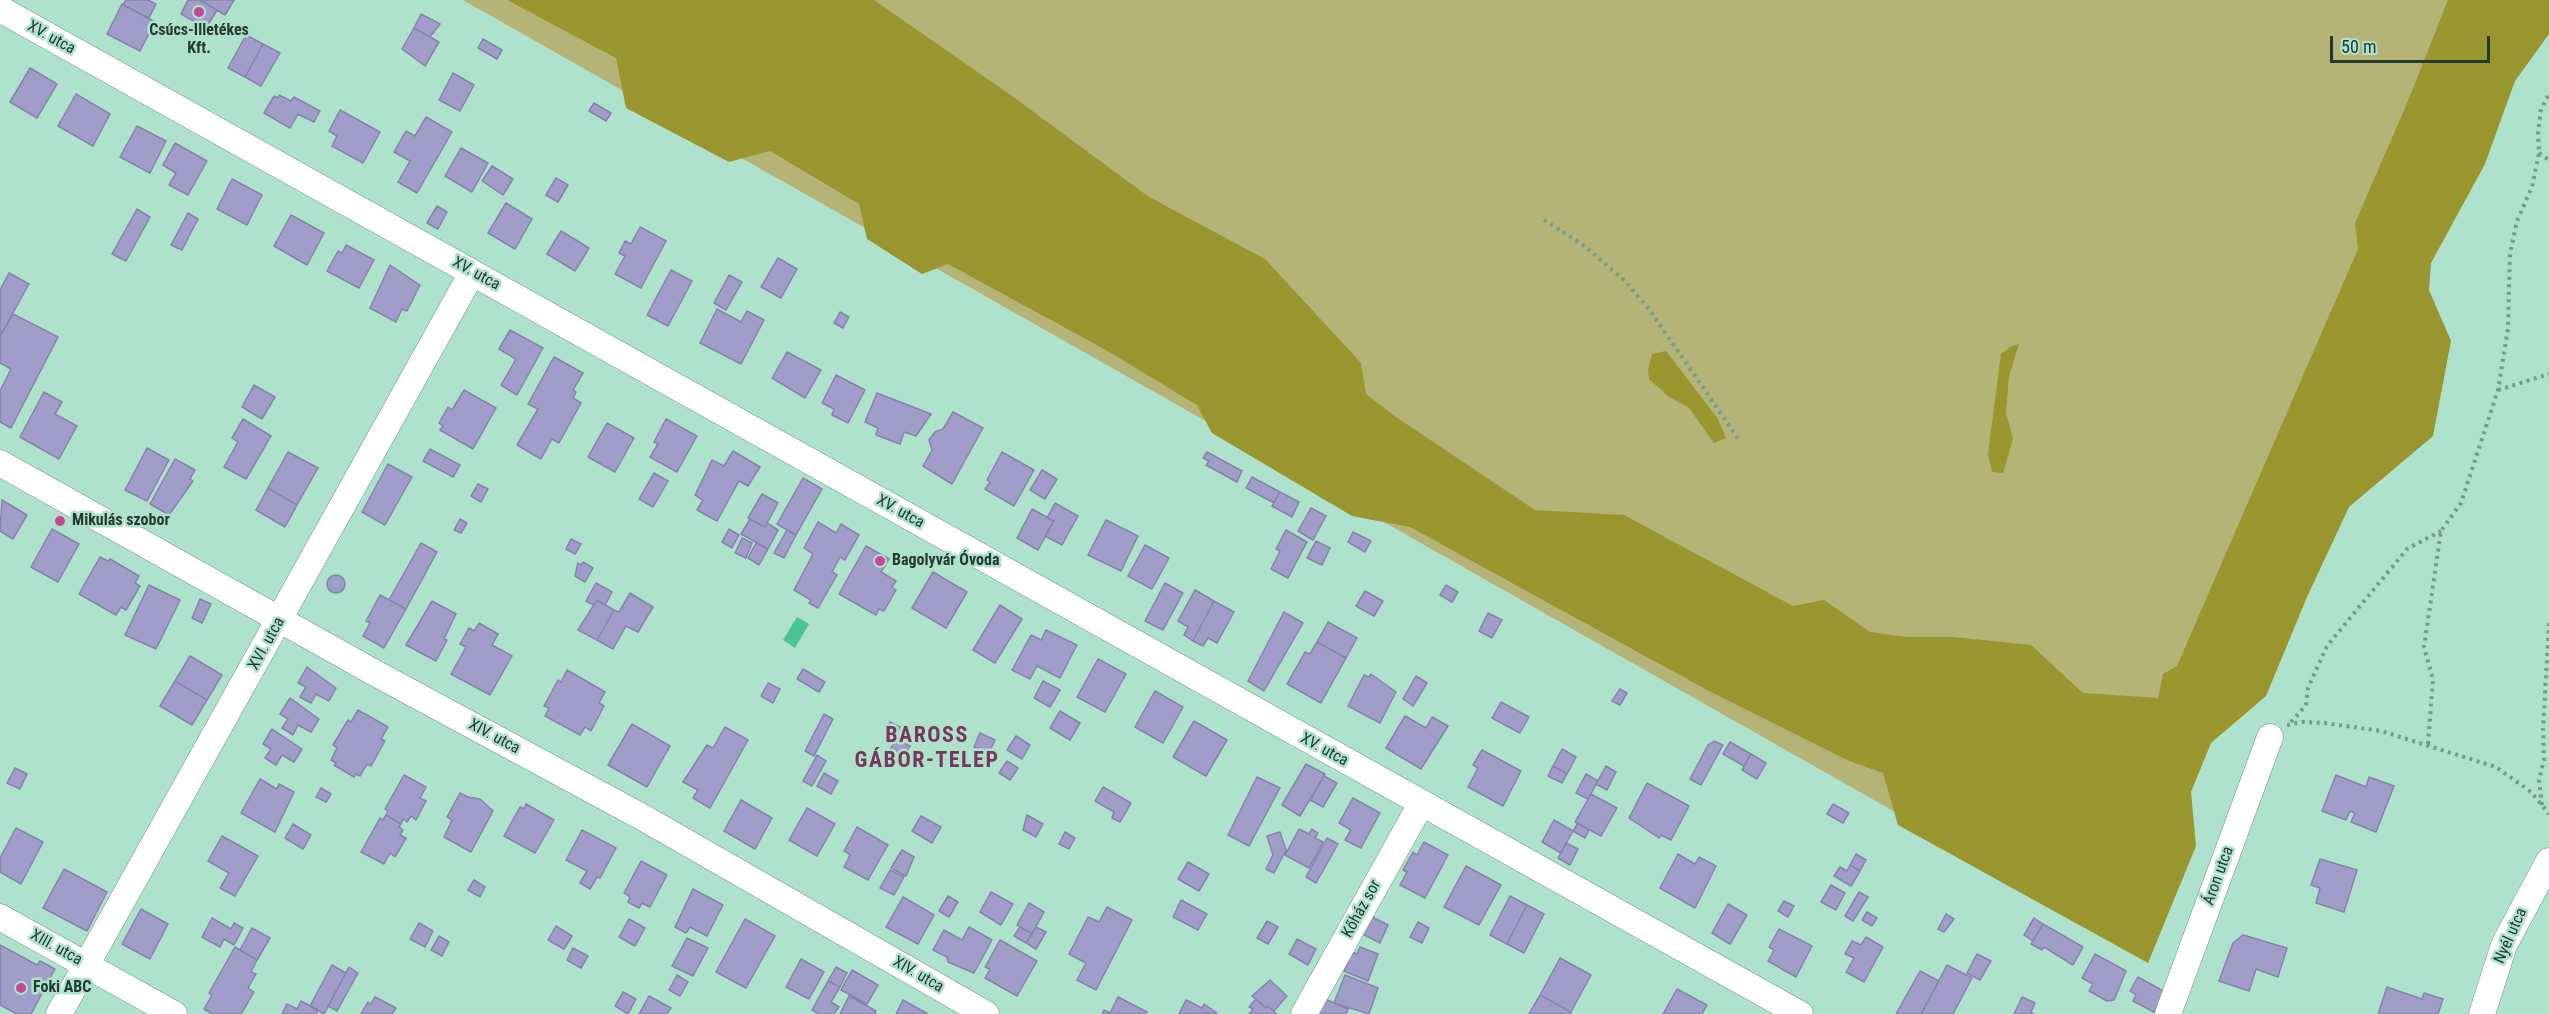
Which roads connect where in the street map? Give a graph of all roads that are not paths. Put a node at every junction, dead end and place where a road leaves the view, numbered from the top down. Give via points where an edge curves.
1 (0, 9) edge
2 (472, 273) junction
3 (0, 463) edge
4 (280, 619) junction
5 (2280, 730) road end
6 (1421, 804) junction
7 (2549, 861) edge
8 (0, 917) edge
9 (86, 965) junction
10 (59, 1014) edge
11 (174, 1014) edge
12 (986, 1014) edge
13 (1304, 1014) edge
14 (1800, 1014) edge
15 (2168, 1014) edge
16 (2482, 1014) edge

1 - 2 street, XV. utca
2 - 4 street, XVI. utca
2 - 6 street, XV. utca
3 - 4 street, XIV. utca
4 - 9 street, XVI. utca
4 - 12 street, XIV. utca via 642,817
5 - 15 street, Áron utca
6 - 13 street, Kőház sor
6 - 14 street, XV. utca
7 - 16 street, Nyél utca via 2504,945
8 - 9 street, XIII. utca
9 - 10 street, XVI. utca
9 - 11 street, XIII. utca

